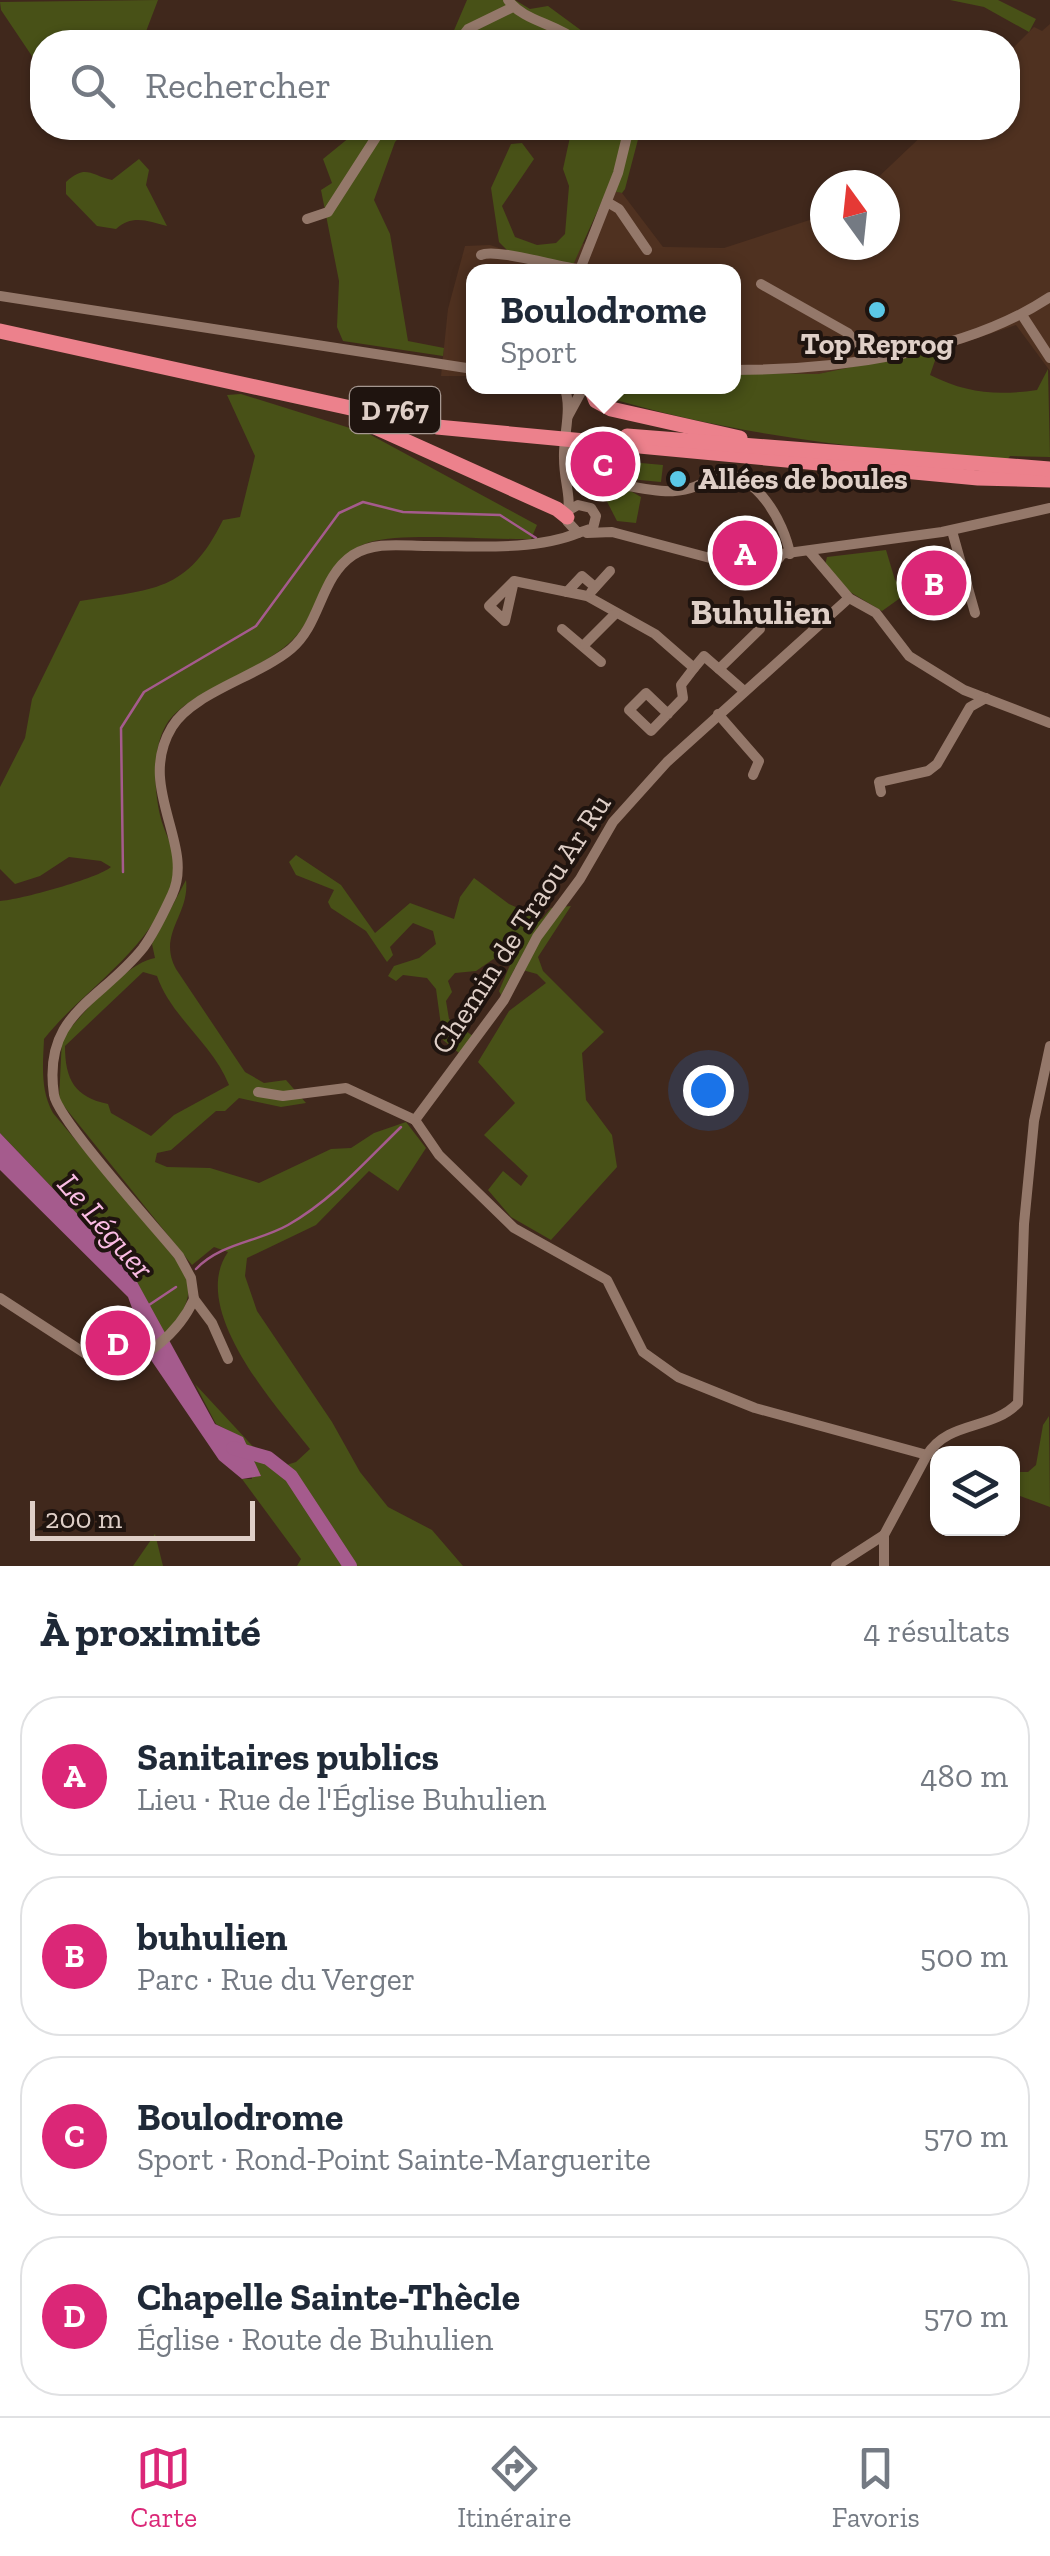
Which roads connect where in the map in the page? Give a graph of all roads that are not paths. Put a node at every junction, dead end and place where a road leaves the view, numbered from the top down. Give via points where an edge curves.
1 (510, 3) edge
2 (467, 30) edge
3 (564, 30) edge
4 (374, 140) edge
5 (626, 140) edge
6 (606, 202) junction
7 (307, 220) dead end
8 (647, 250) dead end
9 (481, 254) dead end
10 (534, 264) edge
11 (581, 264) edge
12 (761, 284) dead end
13 (0, 296) edge
14 (1050, 297) edge
15 (1022, 315) junction
16 (0, 321) edge
17 (0, 331) edge
18 (868, 358) junction
19 (1050, 358) edge
20 (466, 368) edge
21 (741, 369) edge
22 (565, 394) edge
23 (583, 394) edge
24 (591, 394) edge
25 (331, 406) junction
26 (568, 417) junction
27 (798, 451) junction
28 (1050, 469) edge
29 (600, 480) dead end
30 (1050, 480) edge
31 (570, 489) junction
32 (587, 506) junction
33 (1050, 508) edge
34 (596, 516) junction
35 (568, 517) junction
36 (952, 530) junction
37 (612, 532) junction
38 (582, 533) junction
39 (556, 541) junction
40 (810, 552) junction
41 (786, 555) junction
42 (610, 570) dead end
43 (756, 571) dead end
44 (514, 581) dead end
45 (591, 591) junction
46 (567, 592) junction
47 (850, 598) junction
48 (975, 613) dead end
49 (615, 614) junction
50 (562, 629) dead end
51 (760, 629) dead end
52 (585, 644) junction
53 (601, 662) dead end
54 (694, 668) junction
55 (719, 669) junction
56 (743, 690) junction
57 (987, 698) junction
58 (668, 714) dead end
59 (718, 714) junction
60 (1050, 723) edge
61 (753, 774) dead end
62 (880, 792) dead end
63 (1050, 1046) edge
64 (258, 1092) dead end
65 (415, 1120) junction
66 (0, 1298) edge
67 (194, 1300) junction
68 (228, 1359) dead end
69 (927, 1456) junction
70 (884, 1535) junction
71 (836, 1566) edge
72 (884, 1566) edge

1 - 2 street
1 - 3 street via 523,16
4 - 7 street via 328,212
5 - 6 street
6 - 8 street via 619,209
6 - 11 street
9 - 10 street via 492,250
12 - 18 street via 848,333
13 - 20 street
14 - 15 street
15 - 18 street via 955,343
15 - 19 street
16 - 27 highway, D 767 via 422,415
17 - 25 highway, D 767
18 - 21 street
22 - 26 street
23 - 26 street
24 - 27 highway, D 767 via 611,409
25 - 30 highway, D 767 via 474,433
25 - 35 highway
26 - 31 street via 564,456
27 - 28 highway, D 767
29 - 41 street via 684,492 729,474 775,510
31 - 32 street
31 - 35 street
32 - 34 street
32 - 35 street
33 - 36 street
34 - 37 street
34 - 38 street
35 - 38 street
35 - 39 street
36 - 40 street
36 - 48 street
37 - 38 street
37 - 41 street via 710,558
38 - 39 street
39 - 67 street via 379,546 356,554 335,574 299,642 192,706 170,730 162,755 162,808 177,850 178,882 141,950 63,1026 52,1069 57,1105 179,1256 192,1278
40 - 41 street
40 - 47 street
41 - 43 street
42 - 45 street
44 - 46 street
45 - 46 street
45 - 46 street via 582,576
45 - 49 street
47 - 56 street, Chemin de Traou Ar Ru
47 - 57 street via 876,614 910,656
49 - 52 street
49 - 54 street via 655,634
50 - 52 street
51 - 55 street
52 - 53 street
54 - 55 street via 704,656
54 - 58 street
55 - 56 street
56 - 59 street, Chemin de Traou Ar Ru
57 - 60 street
57 - 62 street via 970,707 937,764 879,782
59 - 61 street via 759,761
59 - 65 street, Chemin de Traou Ar Ru via 613,822 504,1000
63 - 69 street via 1024,1224 1018,1403 1002,1416 950,1432
64 - 65 street via 282,1096 346,1088
65 - 69 street via 439,1155 514,1228 607,1280 644,1352 678,1377 755,1408
66 - 67 street via 101,1366 115,1367 170,1334
67 - 68 street
69 - 70 street
70 - 71 street
70 - 72 street

